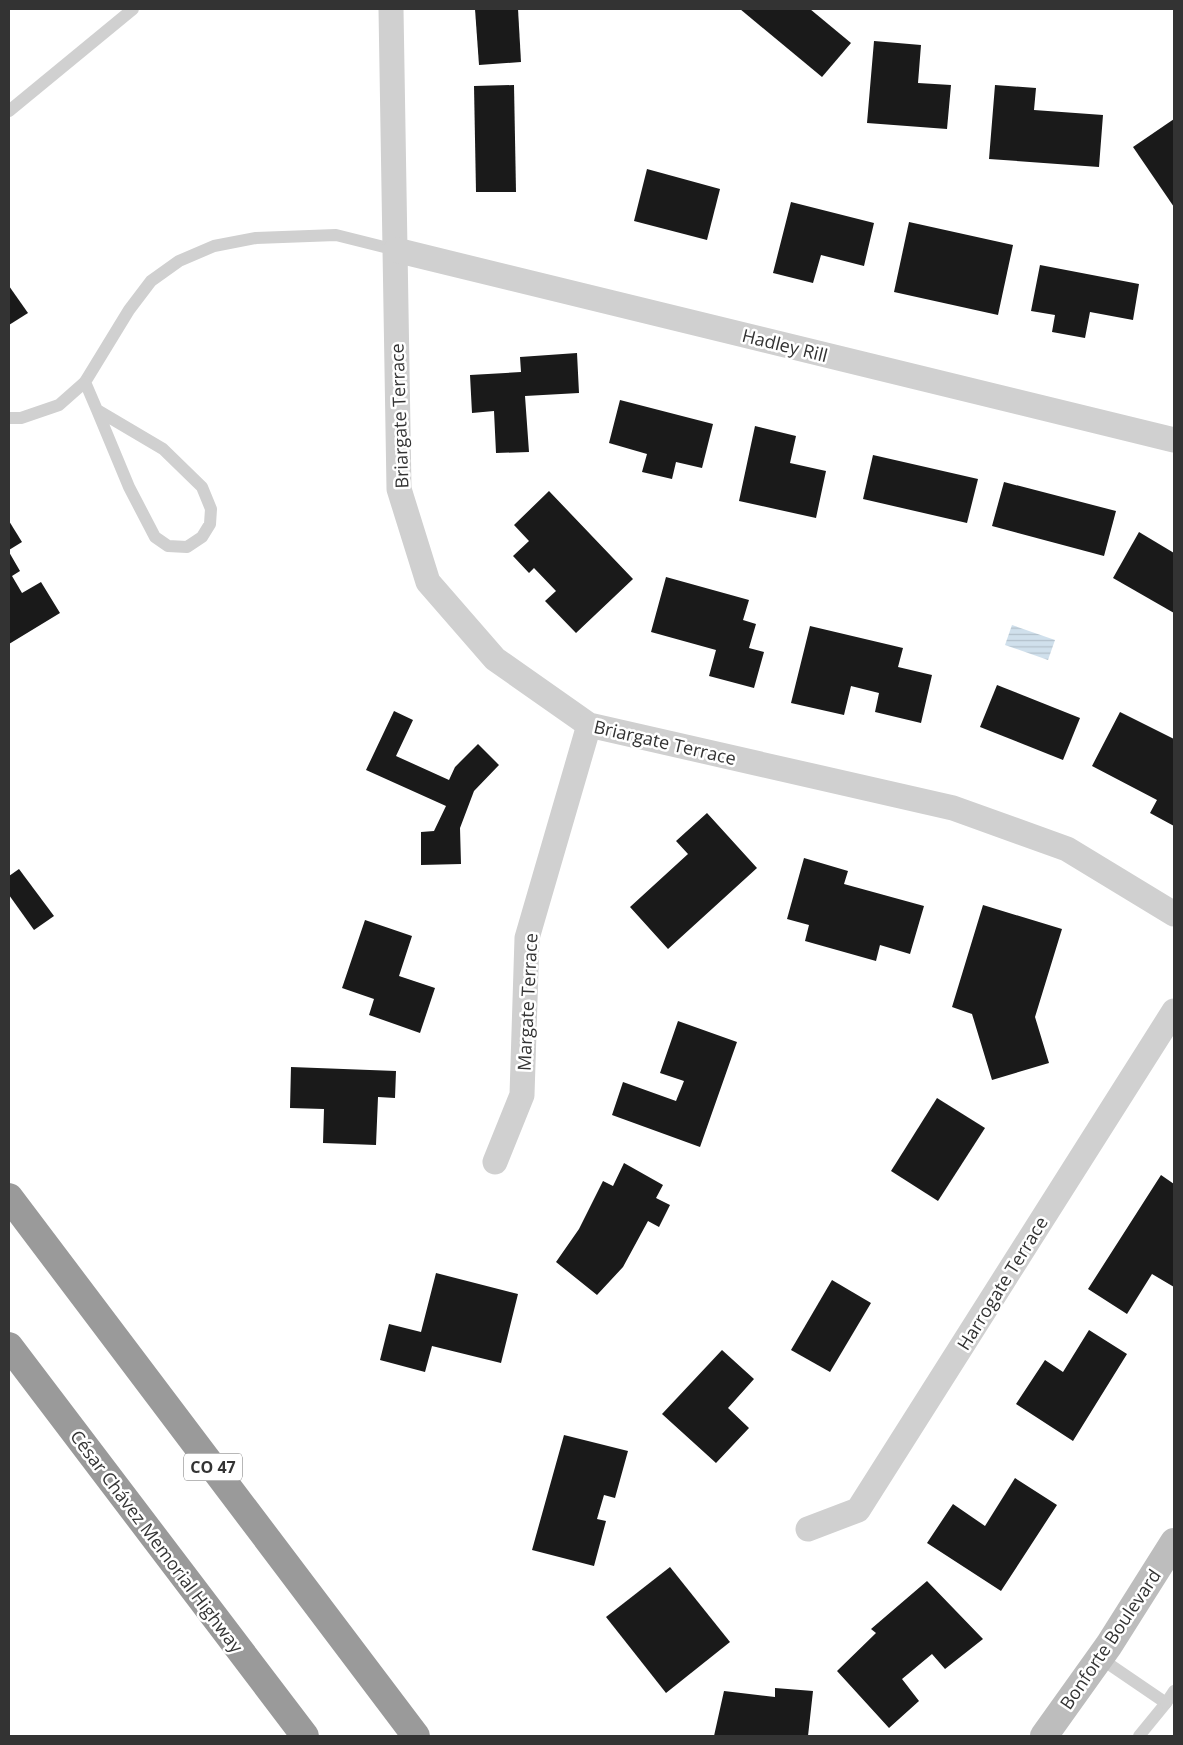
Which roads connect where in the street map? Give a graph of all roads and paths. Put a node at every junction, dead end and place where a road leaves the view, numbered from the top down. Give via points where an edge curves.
1 (132, 9) edge
2 (391, 9) edge
3 (9, 111) edge
4 (396, 250) junction
5 (85, 382) junction
6 (97, 410) junction
7 (9, 418) edge
8 (1174, 440) edge
9 (589, 725) junction
10 (1174, 914) edge
11 (1174, 1011) edge
12 (495, 1162) dead end
13 (9, 1197) edge
14 (9, 1346) edge
15 (808, 1529) dead end
16 (1174, 1542) edge
17 (1100, 1658) junction
18 (1174, 1691) edge
19 (1166, 1703) junction
20 (305, 1736) edge
21 (416, 1736) edge
22 (1044, 1736) edge
23 (1139, 1736) edge

1 - 3 lane
2 - 4 street, Briargate Terrace
4 - 5 lane via 336,235 256,238 214,246 179,261 151,282 129,310
4 - 8 street, Hadley Rill
4 - 9 street, Briargate Terrace via 399,489 428,582 495,659
5 - 6 lane
5 - 7 lane via 60,405 21,418
6 - 6 lane via 129,487 155,537 168,546 187,547 202,536 210,524 211,509 202,487 162,449
9 - 10 street, Briargate Terrace via 953,808 1067,849
9 - 12 street, Margate Terrace via 526,938 522,1096
11 - 15 street, Harrogate Terrace via 858,1510
13 - 21 highway, CO 47
14 - 20 highway, César Chávez Memorial Highway
16 - 17 main road, Bonforte Boulevard
17 - 19 lane
17 - 22 main road, Bonforte Boulevard
18 - 19 lane
19 - 23 lane

